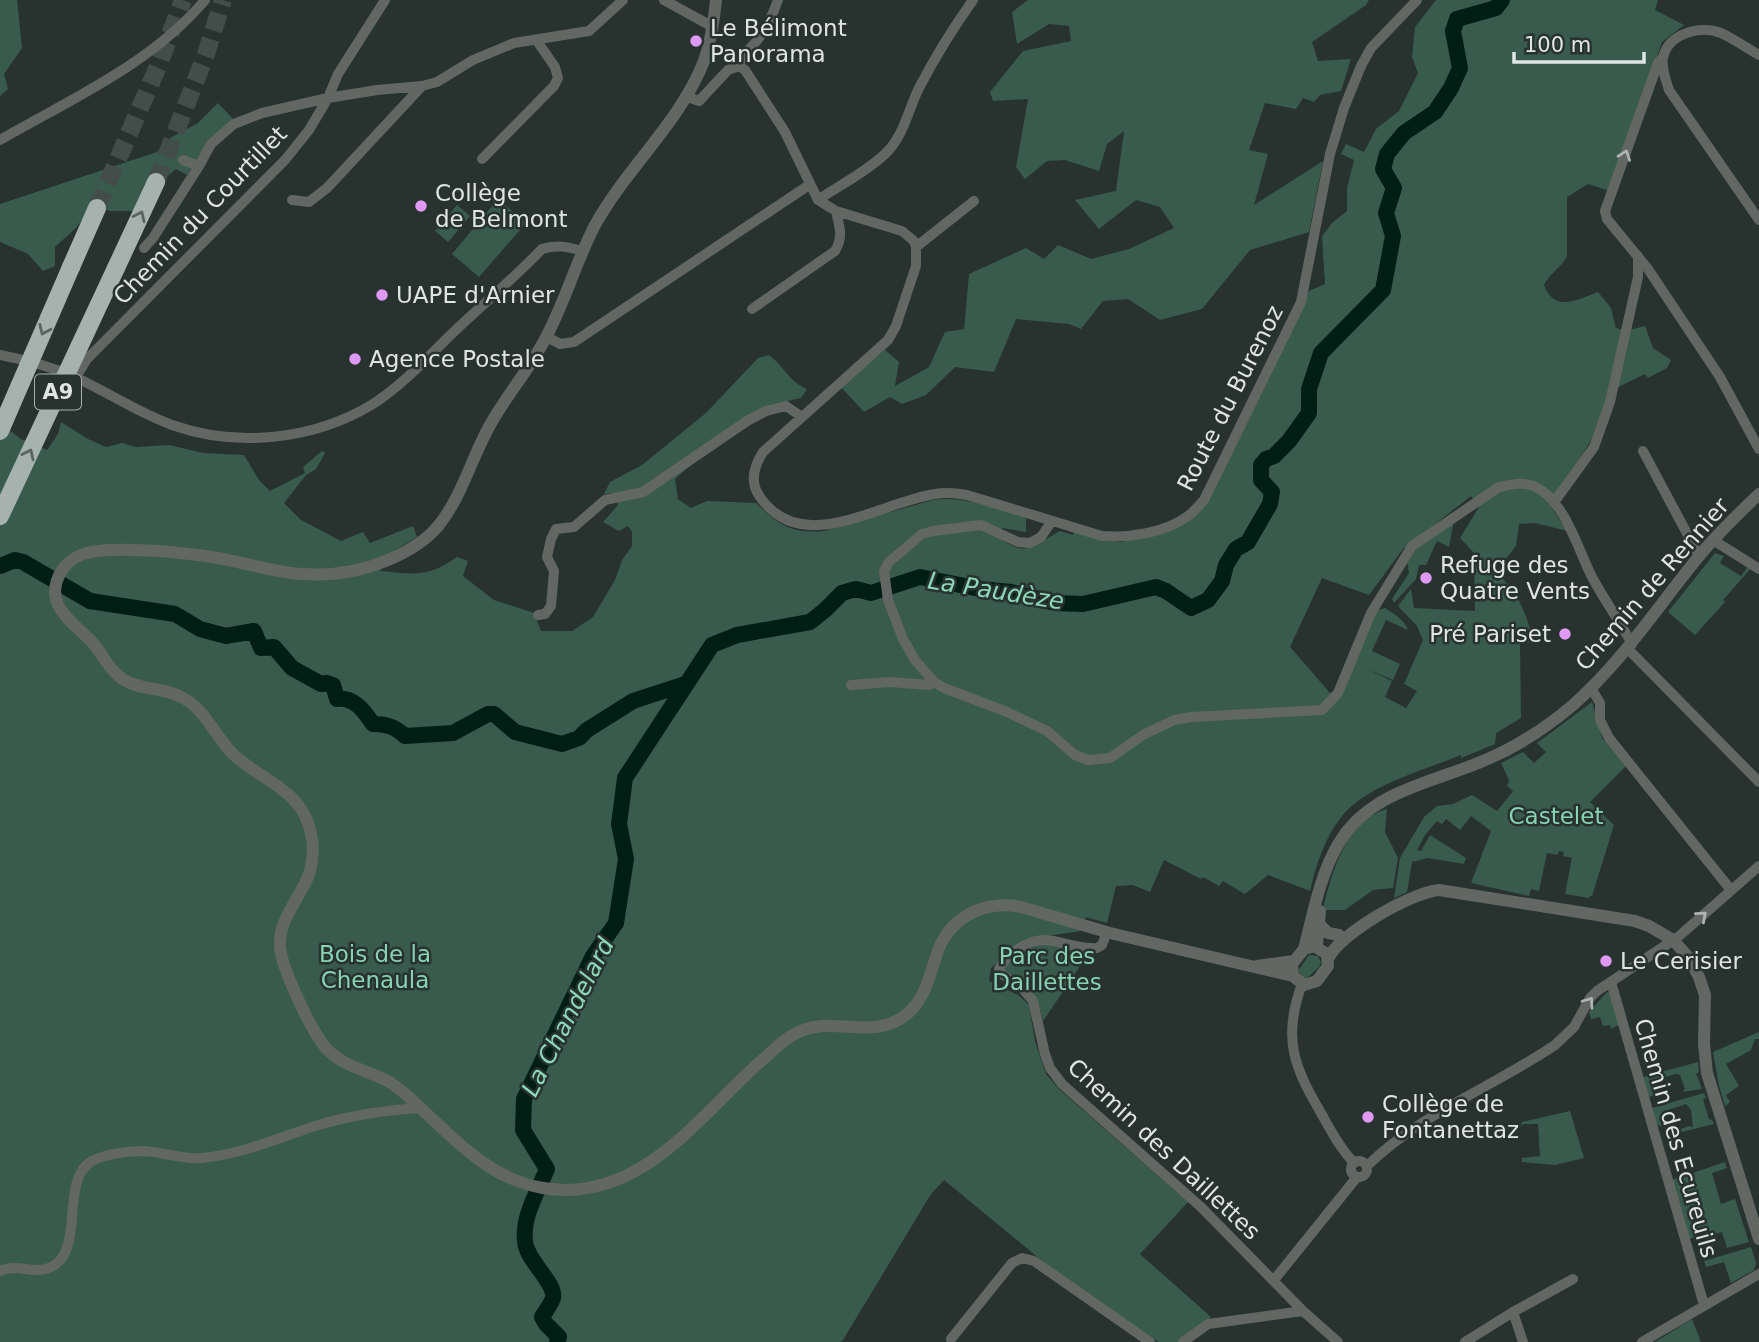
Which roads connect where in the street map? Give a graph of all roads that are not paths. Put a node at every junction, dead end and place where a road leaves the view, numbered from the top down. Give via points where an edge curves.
1 (205, 0) edge
2 (385, 0) edge
3 (623, 0) edge
4 (666, 0) edge
5 (716, 0) edge
6 (778, 0) edge
7 (972, 0) edge
8 (1417, 0) edge
9 (713, 27) junction
10 (537, 41) junction
11 (1759, 55) edge
12 (1663, 57) junction
13 (739, 66) junction
14 (422, 86) junction
15 (685, 96) junction
16 (328, 98) junction
17 (0, 140) edge
18 (482, 159) dead end
19 (183, 160) dead end
20 (199, 166) junction
21 (156, 182) tunnel mouth
22 (809, 185) junction
23 (292, 200) dead end
24 (818, 200) junction
25 (974, 201) dead end
26 (97, 208) tunnel mouth
27 (836, 211) junction
28 (1759, 219) edge
29 (916, 247) junction
30 (144, 248) dead end
31 (583, 251) junction
32 (1638, 256) junction
33 (752, 309) dead end
34 (547, 337) junction
35 (0, 355) edge
36 (76, 377) junction
37 (802, 417) junction
38 (0, 431) edge
39 (1759, 449) edge
40 (1643, 451) dead end
41 (1759, 494) edge
42 (1555, 501) junction
43 (0, 516) edge
44 (1052, 521) junction
45 (1713, 540) junction
46 (1699, 556) junction
47 (1759, 569) edge
48 (538, 615) dead end
49 (1630, 646) junction
50 (934, 681) junction
51 (851, 685) dead end
52 (1591, 688) junction
53 (1759, 782) edge
54 (1759, 866) edge
55 (1731, 890) junction
56 (1320, 893) junction
57 (1319, 924) junction
58 (1358, 929) junction
59 (1107, 932) junction
60 (1339, 935) junction
61 (1673, 940) junction
62 (1318, 950) junction
63 (1293, 961) junction
64 (1257, 966) junction
65 (1297, 980) junction
66 (1611, 982) junction
67 (421, 1108) junction
68 (1354, 1163) junction
69 (1367, 1166) junction
70 (1357, 1177) junction
71 (1759, 1239) edge
72 (0, 1271) edge
73 (1759, 1274) edge
74 (1573, 1279) dead end
75 (1274, 1280) junction
76 (1704, 1305) junction
77 (1303, 1311) junction
78 (1513, 1312) junction
79 (951, 1339) dead end
80 (1150, 1342) edge
81 (1183, 1342) edge
82 (1338, 1342) edge
83 (1465, 1342) edge
84 (1523, 1342) edge
85 (1642, 1342) edge

1 - 17 street via 187,22 146,55
2 - 16 street, Chemin du Courtillet
3 - 10 street via 589,31
4 - 9 street
5 - 9 street
6 - 13 street via 769,23 740,58
7 - 24 street via 919,88 896,140 884,155
8 - 44 street, Route du Burenoz via 1371,48 1361,66 1334,142 1301,302 1203,499 1188,516 1136,535 1102,536
9 - 15 street via 704,60
10 - 14 street via 514,43
10 - 18 street via 558,78
11 - 12 street via 1720,33 1691,30 1670,45
12 - 28 street via 1669,89
32 -> 12 street via 1605,211
13 - 15 street via 727,70 699,101
13 - 22 street via 785,132
14 - 16 street
14 - 23 street via 327,188 309,202
15 - 31 street via 616,191
16 - 20 street via 234,124 211,145
16 - 36 street, Chemin du Courtillet via 285,160 87,359
19 - 20 street
20 - 30 street
43 -> 21 highway, A9, bridge
22 - 24 street
22 - 34 street via 574,342 561,344
24 - 27 street
25 - 29 street
26 -> 38 highway, A9, bridge
27 - 29 street via 902,231
27 - 33 street via 841,241 835,251
29 - 37 street, Route du Burenoz via 916,266 888,340
31 - 34 street
31 - 36 street via 542,249 387,393 341,420 305,430 252,439 201,433 134,409
32 - 39 street via 1720,377
32 - 42 street via 1638,277 1610,402 1594,447
34 - 67 street via 491,422 439,525 394,558 349,572 307,575 210,556 95,552 71,560 56,585 61,612 96,646 108,666 143,688 183,697 243,764 297,802 309,825 314,850 310,874 283,924 280,946 284,964 326,1048 343,1062 390,1082
35 - 36 street
37 - 44 street, Route du Burenoz via 755,465 755,491 783,520 800,525 831,524 951,492
37 - 48 street via 786,406 766,411 643,492 605,500 575,527 556,529 547,557 554,570 551,606
40 - 46 street
41 - 45 street, Chemin de Rennier
42 - 49 street
42 - 50 street via 1533,485 1499,487 1412,546 1371,613 1338,693 1322,710 1174,720 1110,758 1088,760 1047,731
44 - 50 street via 1041,537 1030,543 981,525 933,531 922,534 889,562 884,571 888,600 903,639
45 - 46 street, Chemin de Rennier
45 - 47 street
46 - 49 street, Chemin de Rennier
49 - 52 street, Chemin de Rennier
49 - 53 street
50 - 51 street via 929,685
52 - 55 street via 1609,738
52 - 56 street, Chemin de Rennier via 1507,750 1372,807 1339,841
54 - 55 street
61 -> 55 street
56 - 57 street, Chemin de Rennier
56 - 62 street, Chemin de Rennier
57 - 60 street via 1328,933
57 - 62 street, Chemin de Rennier
58 - 60 street
58 - 61 street via 1416,896 1439,890 1635,921
58 - 62 street via 1339,944
59 - 64 street
59 - 67 street via 1007,904 976,910 947,935 920,999 907,1014 874,1029 813,1027 789,1037 672,1147 618,1180 555,1189 506,1177 486,1166
59 - 75 street, Chemin des Daillettes via 1102,945 1094,949 1047,939 1025,945 999,969 1033,1001 1045,1054 1062,1084 1201,1207
60 - 62 street
61 - 66 street
61 - 71 street via 1689,958 1703,986 1707,1073
62 - 63 street
62 - 65 street via 1328,966 1323,976 1312,984
63 - 64 street
63 - 65 street
64 - 65 street
65 - 68 street via 1292,1044 1298,1071
69 -> 66 street via 1419,1124 1549,1049 1574,1027 1590,998
66 - 76 street, Chemin des Ecureuils
67 - 72 street via 318,1125 244,1152 179,1158 144,1151 90,1162 78,1178 67,1249 58,1263 44,1270 7,1267
68 - 69 street via 1361,1161
68 - 70 street via 1352,1171
69 - 70 street via 1366,1173
70 - 75 street
73 - 76 street
74 - 78 street
75 - 77 street, Chemin des Daillettes
76 - 85 street
77 - 81 street via 1208,1324
77 - 82 street, Chemin des Daillettes
78 - 83 street
78 - 84 street
79 - 80 street via 1012,1264 1022,1258 1034,1261

